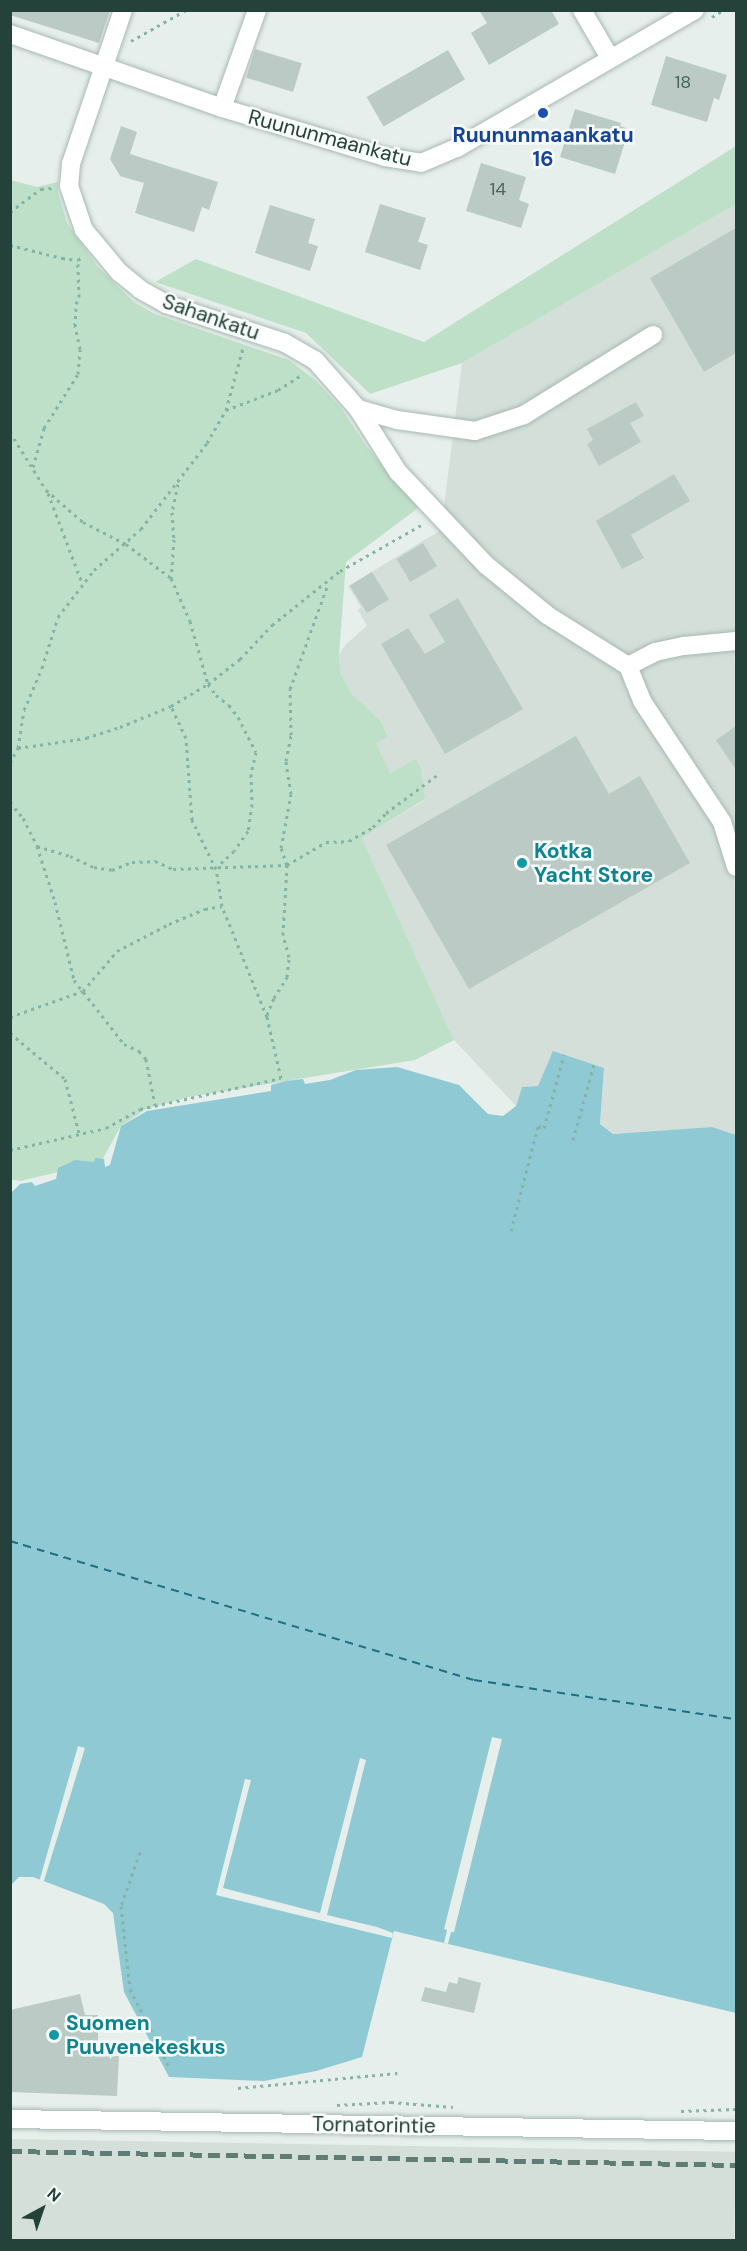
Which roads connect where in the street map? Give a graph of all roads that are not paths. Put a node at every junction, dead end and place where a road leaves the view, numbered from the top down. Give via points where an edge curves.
1 (123, 10) edge
2 (257, 10) edge
3 (582, 10) edge
4 (699, 16) edge
5 (10, 34) edge
6 (610, 58) junction
7 (104, 66) junction
8 (222, 108) junction
9 (653, 335) dead end
10 (358, 409) junction
11 (736, 641) edge
12 (628, 666) junction
13 (736, 867) edge
14 (10, 2119) edge
15 (736, 2132) edge

1 - 7 street, Sahankatu
2 - 8 street
3 - 6 street
4 - 6 street, Ruununmaankatu
5 - 7 street, Ruununmaankatu
6 - 8 street, Ruununmaankatu via 457,148 421,163 385,157
7 - 8 street, Ruununmaankatu
7 - 10 street, Sahankatu via 71,164 69,186 84,230 118,272 158,299 285,343 315,360
9 - 10 street via 524,415 475,431 397,420
10 - 12 street, Sahankatu via 398,472 486,565 547,615
11 - 12 street via 654,652
12 - 13 street via 642,701 722,822
14 - 15 street, Tornatorintie

